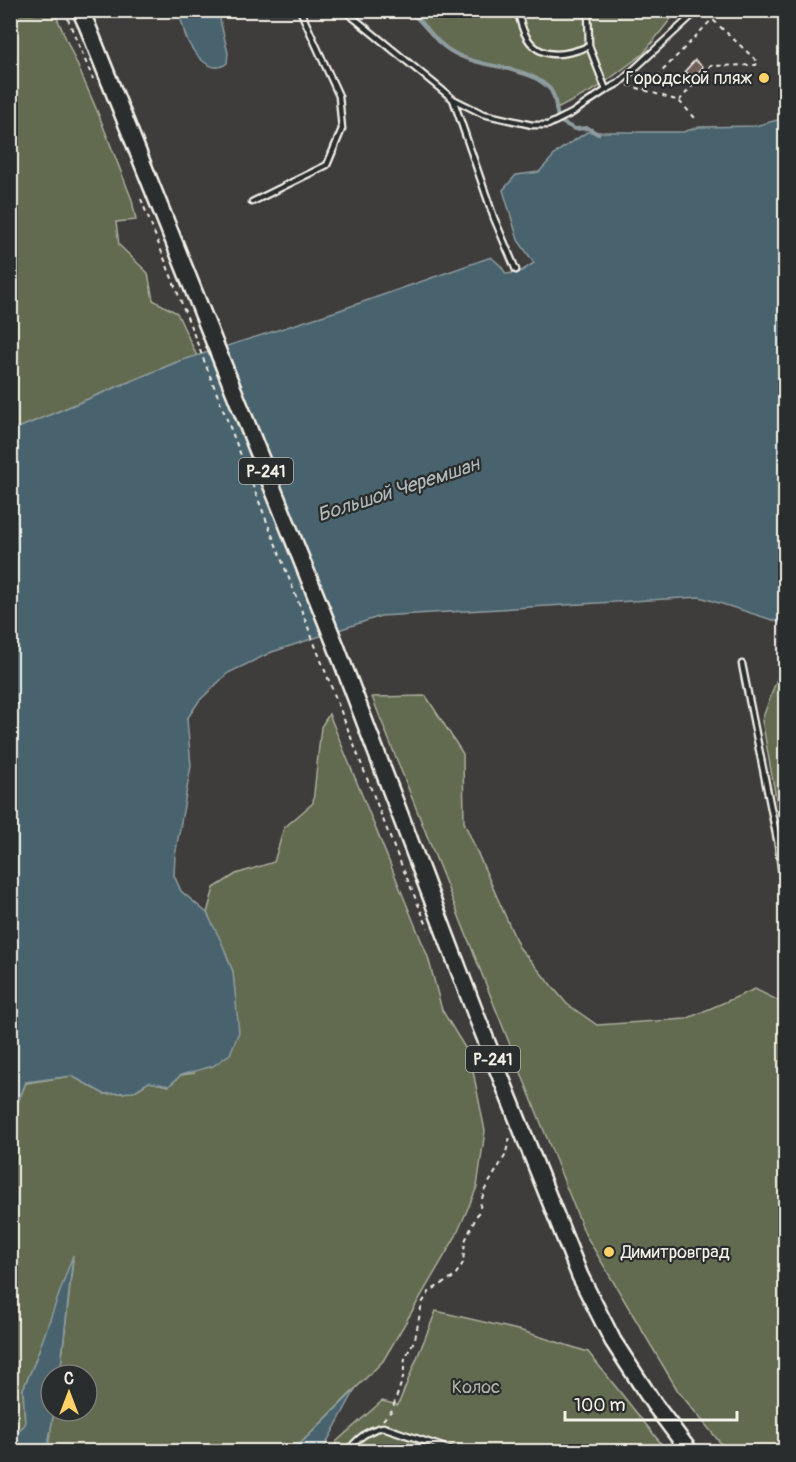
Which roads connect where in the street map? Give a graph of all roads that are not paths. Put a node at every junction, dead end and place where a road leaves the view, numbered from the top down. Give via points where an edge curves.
1 (80, 10) edge
2 (300, 10) edge
3 (344, 10) edge
4 (518, 10) edge
5 (588, 10) edge
6 (698, 10) edge
7 (589, 46) junction
8 (606, 90) junction
9 (453, 99) junction
10 (252, 202) dead end
11 (516, 270) dead end
12 (742, 664) dead end
13 (786, 904) edge
14 (347, 1452) edge
15 (457, 1452) edge
16 (690, 1452) edge

1 - 16 highway, Р-241 via 336,646 580,1275 613,1341
2 - 10 lane via 339,96 342,129 327,165
3 - 9 lane
4 - 7 lane via 529,41 545,54 564,54
5 - 7 lane
6 - 8 lane via 619,83
7 - 8 lane
8 - 9 lane via 552,123 507,120 483,114
9 - 11 lane
12 - 13 lane
14 - 15 lane via 356,1440 383,1427

